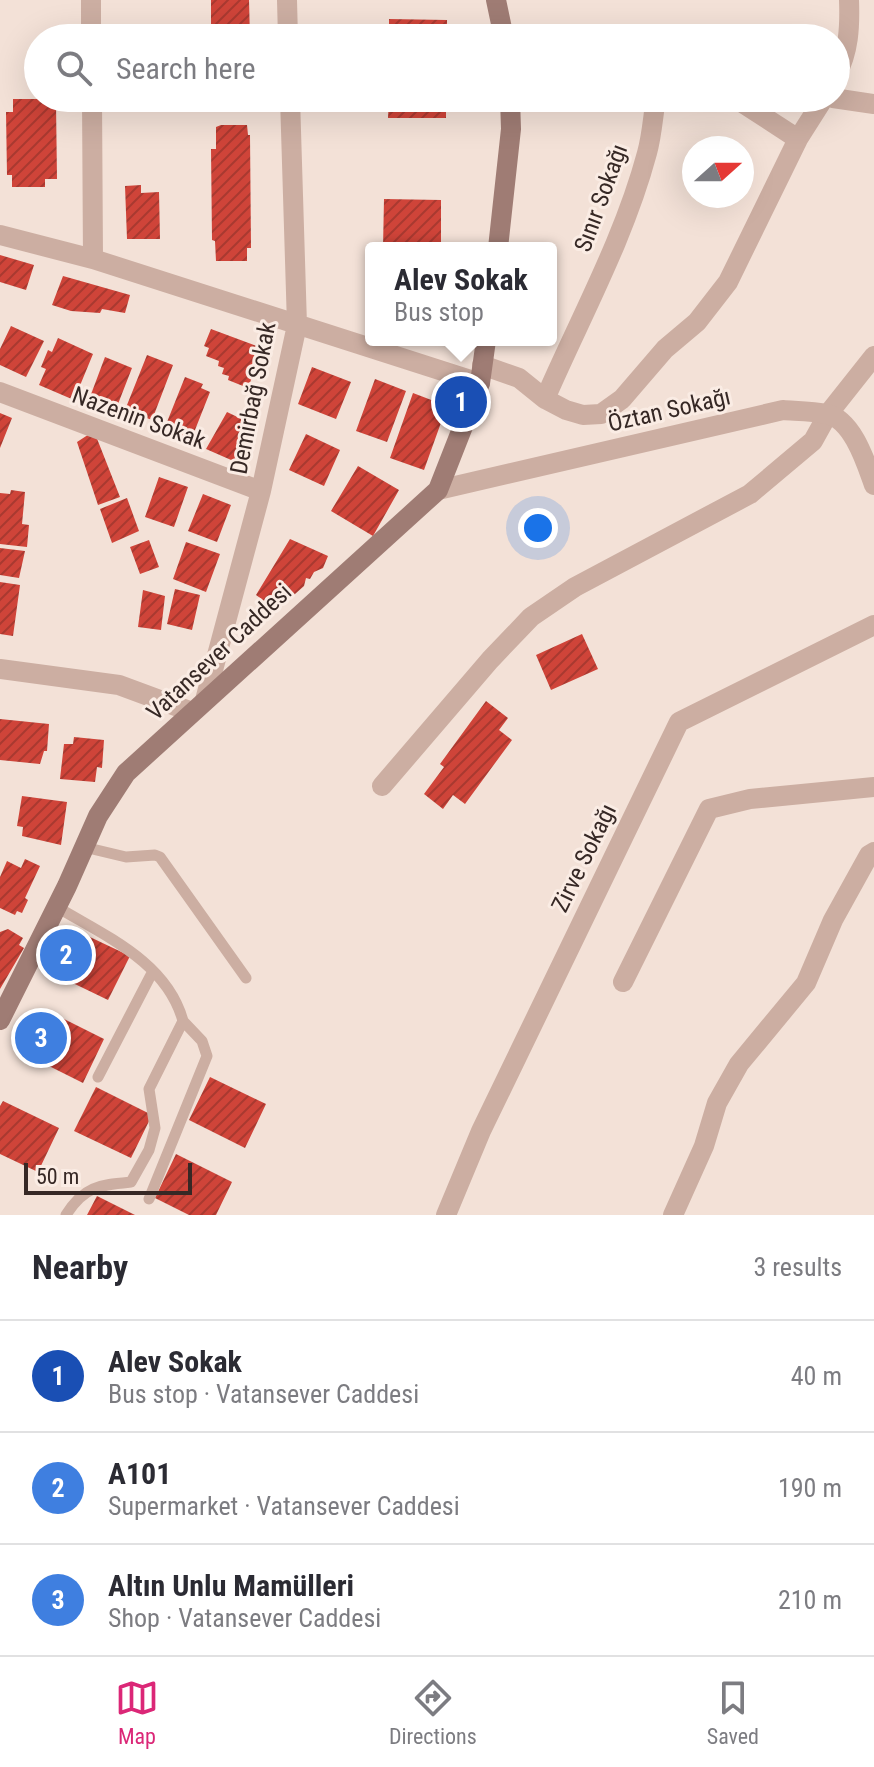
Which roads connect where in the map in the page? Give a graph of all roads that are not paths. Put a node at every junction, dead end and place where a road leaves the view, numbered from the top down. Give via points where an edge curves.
1 (91, 0) edge
2 (287, 0) edge
3 (496, 0) edge
4 (849, 0) edge
5 (91, 24) edge
6 (288, 24) edge
7 (501, 24) edge
8 (850, 34) edge
9 (850, 100) edge
10 (874, 104) edge
11 (92, 112) edge
12 (290, 112) edge
13 (510, 112) edge
14 (654, 112) edge
15 (757, 112) edge
16 (815, 112) edge
17 (798, 139) junction
18 (0, 235) edge
19 (499, 242) edge
20 (93, 259) junction
21 (297, 325) junction
22 (365, 343) edge
23 (376, 346) edge
24 (485, 346) edge
25 (874, 356) edge
26 (481, 374) junction
27 (0, 392) edge
28 (545, 399) junction
29 (828, 414) junction
30 (874, 485) edge
31 (438, 490) junction
32 (261, 491) junction
33 (874, 625) edge
34 (0, 669) edge
35 (198, 706) junction
36 (382, 786) dead end
37 (874, 787) edge
38 (84, 847) junction
39 (874, 852) edge
40 (57, 907) junction
41 (153, 971) junction
42 (246, 978) dead end
43 (623, 982) dead end
44 (0, 1020) edge
45 (183, 1021) junction
46 (98, 1077) dead end
47 (149, 1199) dead end
48 (66, 1215) edge
49 (446, 1215) edge
50 (673, 1215) edge

1 - 5 street
2 - 6 street
3 - 7 main road
4 - 8 street
9 - 10 street
11 - 20 street
12 - 21 street, Demirbağ Sokak
13 - 19 main road
14 - 28 street, Sınır Sokağı via 647,152 622,223
15 - 17 street
16 - 17 street
17 - 28 street via 728,282 697,322 601,414 583,415
18 - 20 street
20 - 21 street
21 - 22 street
21 - 32 street, Demirbağ Sokak
23 - 26 street
24 - 26 main road, Vatansever Caddesi
25 - 29 street
26 - 28 street via 519,378
26 - 31 main road, Vatansever Caddesi
27 - 32 street, Nazenin Sokak
29 - 30 street via 858,442
29 - 31 street, Öztan Sokağı via 783,410
29 - 36 street via 813,441 750,494 575,587 531,617
31 - 35 main road, Vatansever Caddesi
32 - 35 street, Demirbağ Sokak
33 - 49 street, Zirve Sokağı via 679,722 481,1131
34 - 35 street via 119,685
35 - 38 main road, Vatansever Caddesi via 126,773
37 - 43 street via 750,799 709,809
38 - 40 main road, Vatansever Caddesi
38 - 42 lane via 126,857 160,857
39 - 50 street via 833,920 806,983 739,1064 717,1103
40 - 41 lane via 142,958
40 - 44 main road, Vatansever Caddesi
41 - 45 lane via 178,1002
41 - 46 lane
45 - 47 lane via 202,1041 207,1056
45 - 48 lane via 149,1089 155,1128 131,1182 98,1185

